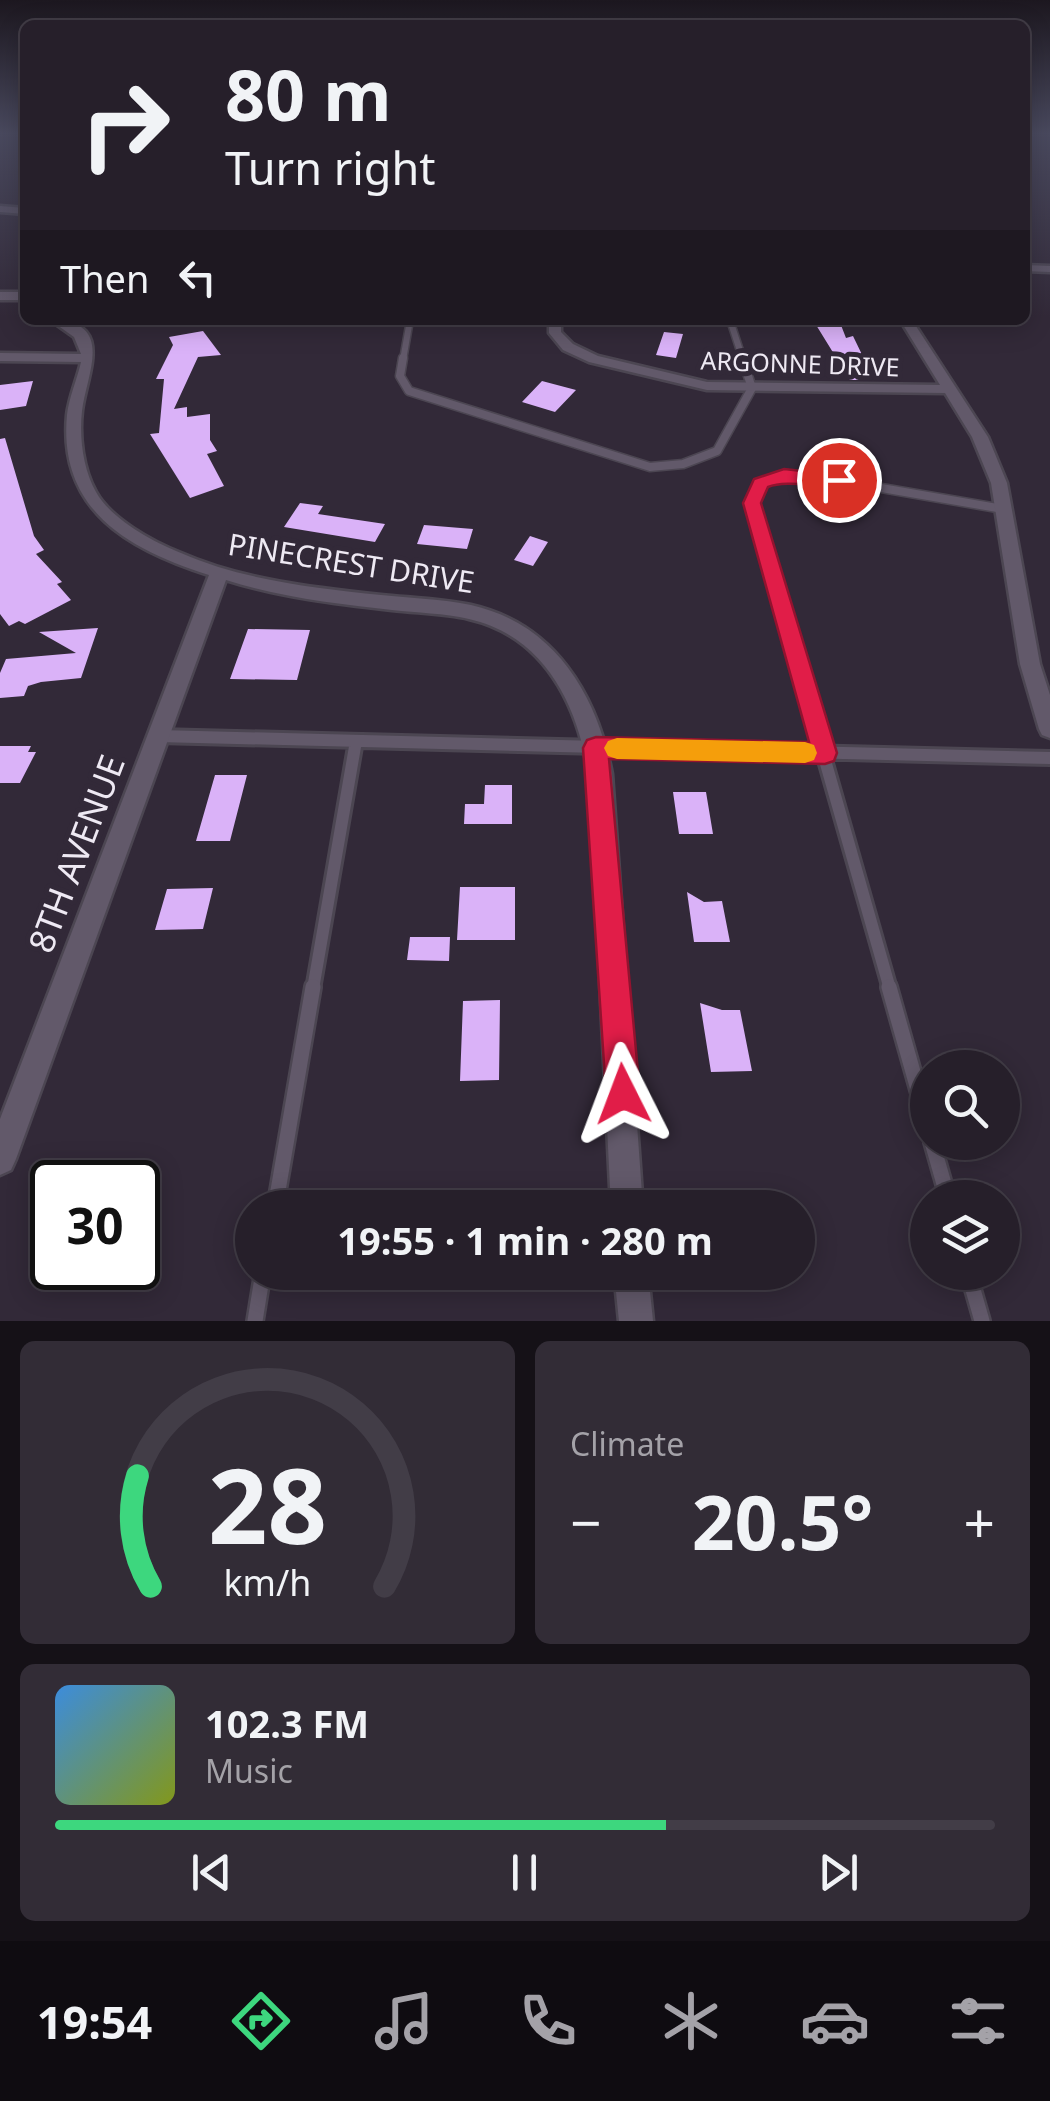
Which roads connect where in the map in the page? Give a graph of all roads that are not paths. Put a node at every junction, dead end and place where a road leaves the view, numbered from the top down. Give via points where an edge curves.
1 (64, 325) edge
2 (409, 325) edge
3 (556, 325) edge
4 (732, 325) edge
5 (909, 325) edge
6 (0, 357) edge
7 (88, 358) junction
8 (752, 388) junction
9 (950, 390) junction
10 (1004, 509) junction
11 (219, 574) junction
12 (1050, 729) edge
13 (158, 736) junction
14 (356, 742) junction
15 (596, 748) junction
16 (825, 753) junction
17 (1050, 758) edge
18 (910, 1060) edge
19 (0, 1158) edge
20 (277, 1190) edge
21 (626, 1190) edge
22 (260, 1290) edge
23 (633, 1290) edge
24 (973, 1290) edge
25 (254, 1321) edge
26 (636, 1321) edge
27 (982, 1321) edge

1 - 7 street via 80,336
2 - 8 lane via 400,376 408,390 650,467 717,451
3 - 8 street, ARGONNE DRIVE via 559,339 594,359 683,382
4 - 8 lane
5 - 9 street
6 - 7 street
7 - 11 street, PINECREST DRIVE via 74,419 76,470 87,490 123,527 176,560
8 - 9 street, ARGONNE DRIVE
9 - 10 street via 980,436
10 - 12 street via 1030,664
10 - 16 lane via 806,475 760,483 752,503
11 - 13 street, 8TH AVENUE
11 - 15 street, PINECREST DRIVE via 293,591 470,612 518,630 561,672
13 - 14 lane
13 - 19 street, 8TH AVENUE
14 - 15 lane
14 - 20 lane
15 - 16 lane
15 - 21 street, PINECREST DRIVE
16 - 17 lane
16 - 18 lane
22 - 25 lane
23 - 26 street
24 - 27 lane

